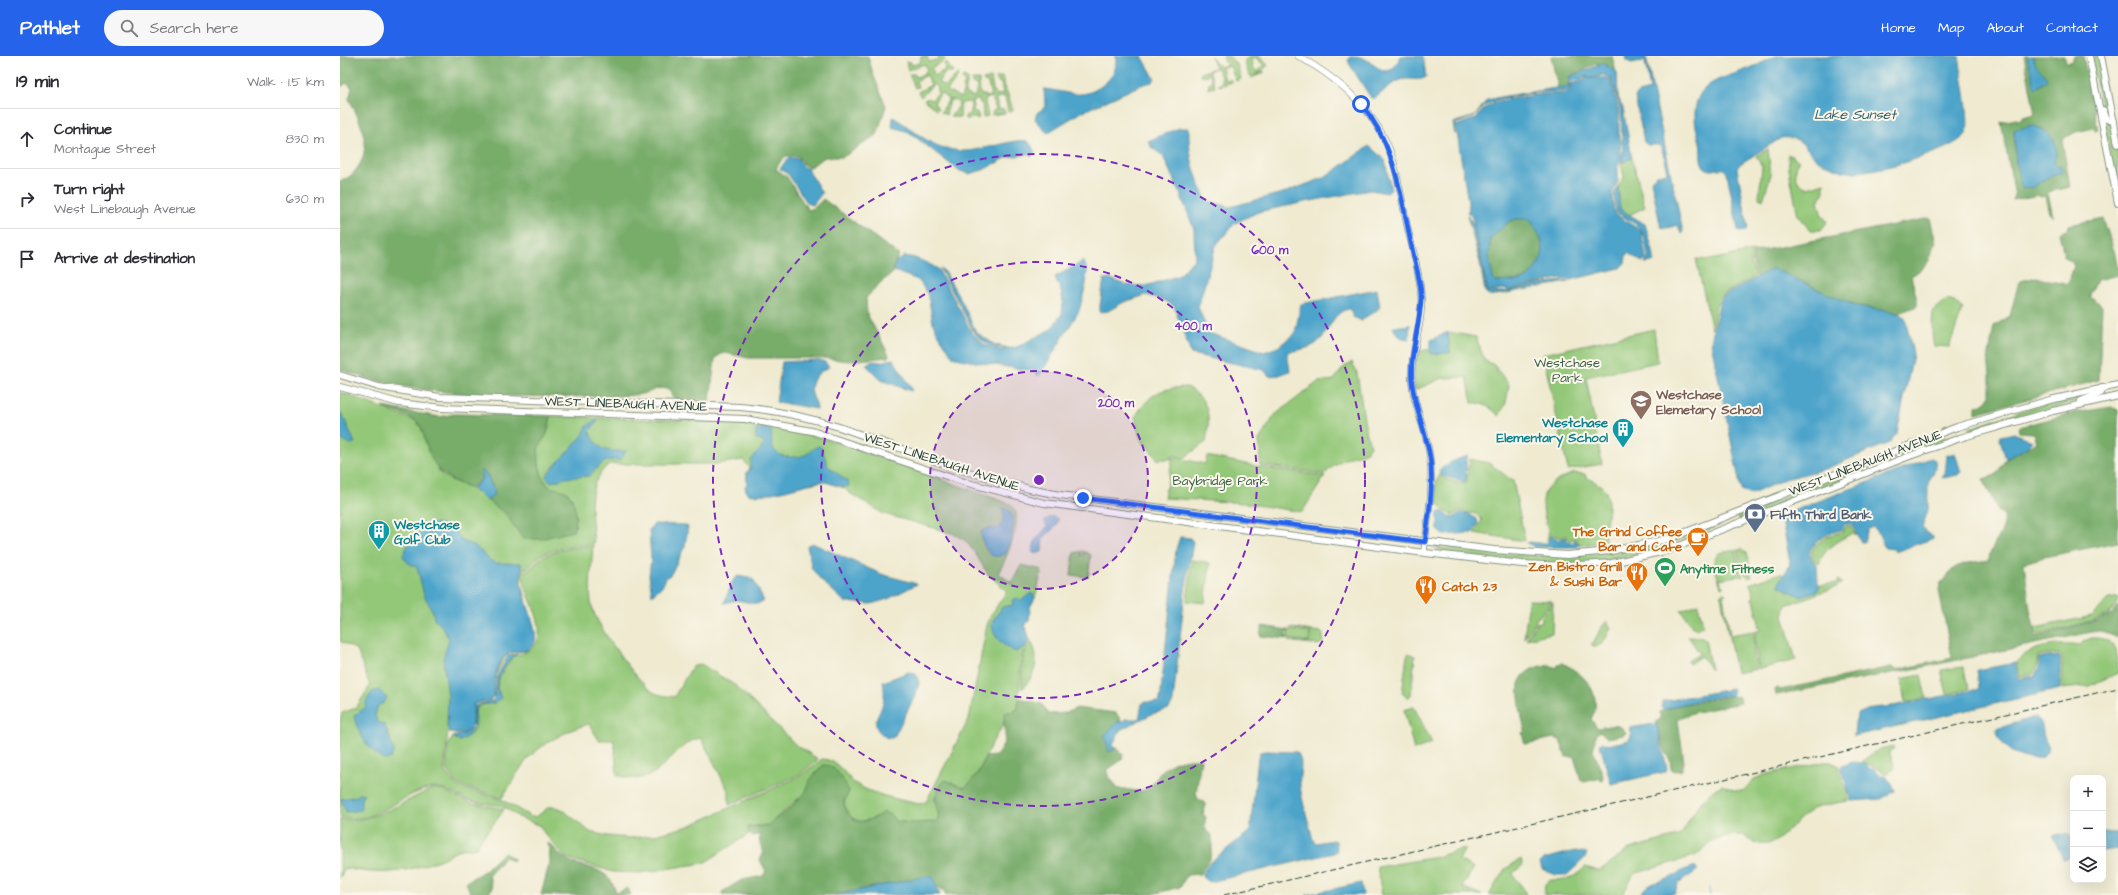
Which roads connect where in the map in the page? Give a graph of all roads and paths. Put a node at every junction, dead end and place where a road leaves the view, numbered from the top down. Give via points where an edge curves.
1 (1293, 56) edge
2 (1298, 56) edge
3 (2089, 56) edge
4 (2101, 56) edge
5 (1306, 61) junction
6 (2091, 66) junction
7 (2114, 121) junction
8 (2118, 144) edge
9 (2118, 204) edge
10 (340, 374) edge
11 (2118, 385) edge
12 (340, 387) edge
13 (2102, 388) junction
14 (2118, 396) edge
15 (746, 408) junction
16 (2061, 409) junction
17 (745, 419) junction
18 (1425, 542) junction
19 (1424, 552) junction

1 - 5 street
2 - 5 street
3 - 6 main road
4 - 7 main road
5 - 18 street via 1327,72 1352,93 1383,137 1394,162 1422,297 1412,360 1412,382 1430,458 1431,484
6 - 7 main road via 2096,76 2104,115 2107,120
6 - 9 main road
7 - 8 main road
10 - 15 main road, WEST LINEBAUGH AVENUE via 378,387 440,397
11 - 13 main road, WEST LINEBAUGH AVENUE
12 - 17 main road, WEST LINEBAUGH AVENUE via 398,403 442,408
13 - 16 main road via 2098,395
13 - 18 main road, WEST LINEBAUGH AVENUE via 1957,427 1668,539 1588,554 1554,555
14 - 16 main road, WEST LINEBAUGH AVENUE
15 - 17 main road
15 - 18 main road, WEST LINEBAUGH AVENUE via 815,420 965,471 1029,489 1088,499
16 - 19 main road, WEST LINEBAUGH AVENUE via 1974,434 1908,457 1698,539 1650,555 1612,563 1567,566 1522,564
17 - 19 main road, WEST LINEBAUGH AVENUE via 812,431 964,482 1044,503
18 - 19 street

